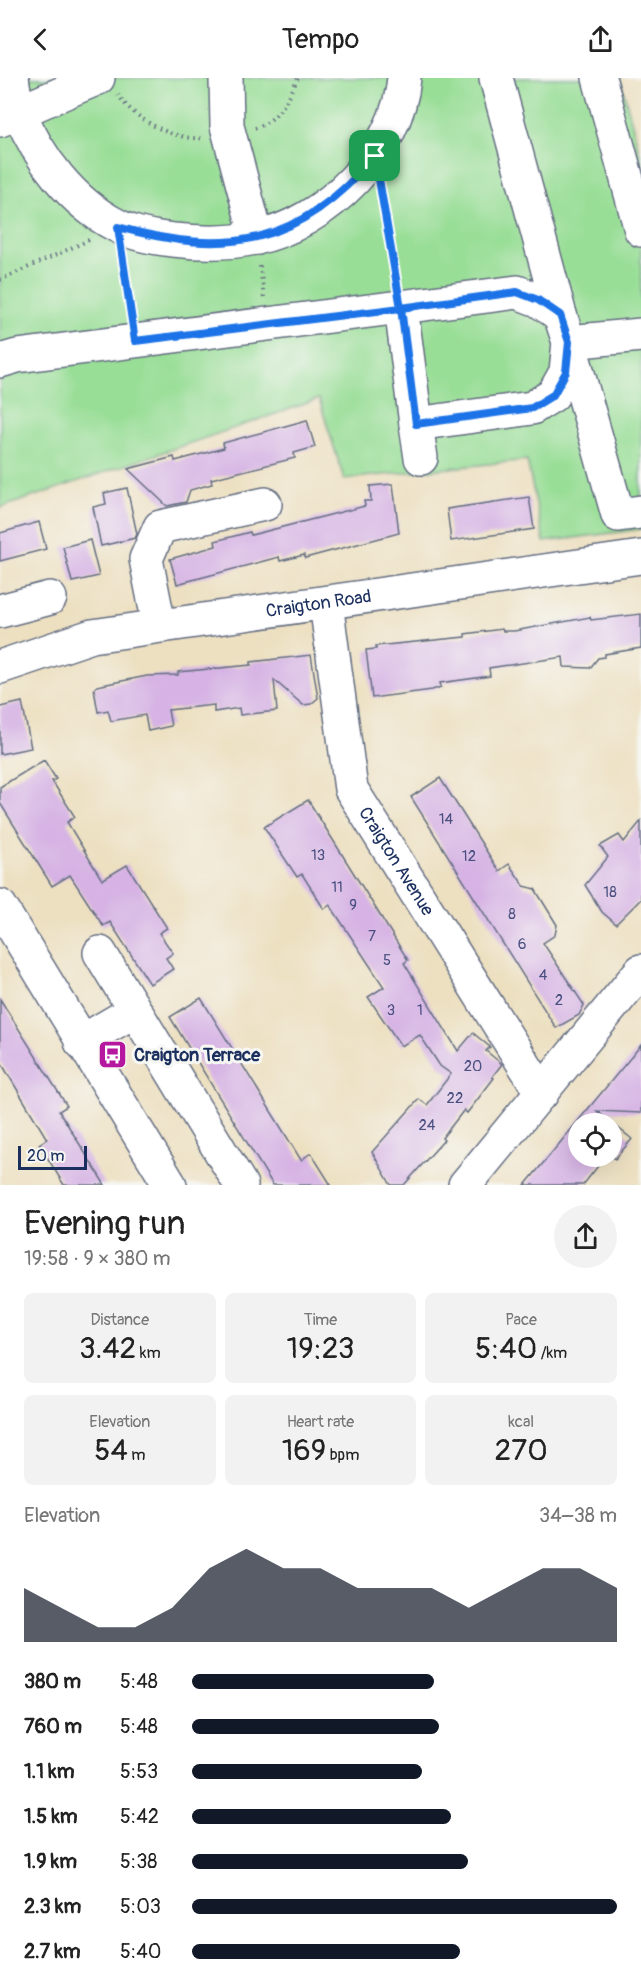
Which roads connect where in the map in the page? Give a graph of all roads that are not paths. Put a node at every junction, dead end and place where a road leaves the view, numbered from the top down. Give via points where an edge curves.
1 (12, 78) edge
2 (226, 78) edge
3 (404, 78) edge
4 (496, 78) edge
5 (599, 78) edge
6 (105, 82) edge
7 (10, 116) edge
8 (641, 230) edge
9 (257, 238) junction
10 (401, 308) junction
11 (565, 329) junction
12 (641, 335) edge
13 (0, 361) edge
14 (416, 424) junction
15 (422, 458) dead end
16 (265, 504) dead end
17 (641, 512) edge
18 (641, 557) edge
19 (50, 598) dead end
20 (326, 603) junction
21 (0, 611) edge
22 (0, 618) edge
23 (159, 626) junction
24 (6, 664) edge
25 (0, 906) edge
26 (100, 952) dead end
27 (641, 971) edge
28 (134, 1011) junction
29 (81, 1042) junction
30 (542, 1093) junction
31 (170, 1185) edge
32 (241, 1185) edge
33 (465, 1185) edge

1 - 7 street
2 - 9 street via 230,136
3 - 9 street via 403,90 375,156 351,184 308,218
4 - 11 street
5 - 8 street
6 - 7 street
7 - 9 street via 94,212 118,227 160,238 208,244
10 - 11 street via 517,292 538,300
10 - 13 street
10 - 14 street
11 - 12 street
11 - 14 street via 566,372 553,395 532,408
11 - 17 street via 618,515
14 - 15 street
16 - 23 street via 160,527 146,559
18 - 20 street, Craigton Road
19 - 21 street
20 - 23 street, Craigton Road
20 - 30 street, Craigton Avenue via 351,789
22 - 24 street
23 - 24 street, Craigton Road via 92,636
25 - 29 street
26 - 28 street
27 - 30 street
28 - 29 street
28 - 32 street
29 - 31 street
30 - 33 street

